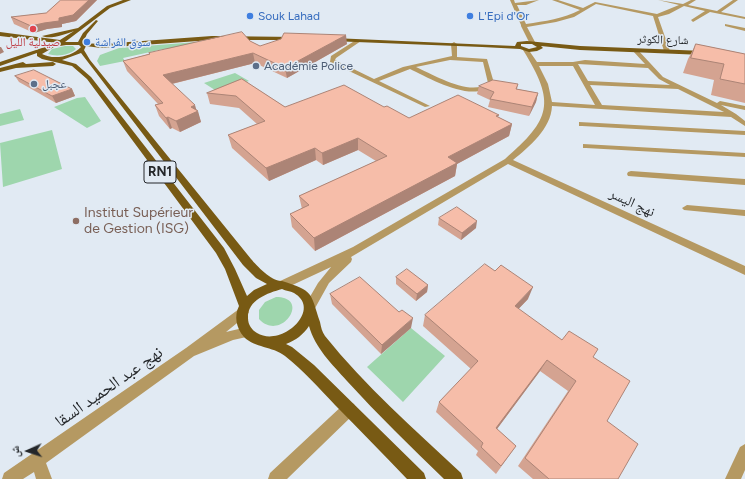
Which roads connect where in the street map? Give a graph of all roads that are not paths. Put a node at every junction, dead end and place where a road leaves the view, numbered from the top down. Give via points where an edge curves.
1 (129, 0) edge
2 (537, 0) edge
3 (554, 0) edge
4 (660, 0) edge
5 (694, 0) edge
6 (736, 0) edge
7 (512, 2) edge
8 (683, 5) junction
9 (582, 9) junction
10 (708, 11) junction
11 (716, 12) junction
12 (100, 13) junction
13 (656, 15) junction
14 (745, 18) edge
15 (693, 21) dead end
16 (85, 24) junction
17 (727, 25) dead end
18 (524, 28) junction
19 (745, 30) edge
20 (0, 34) edge
21 (0, 38) edge
22 (304, 39) edge
23 (21, 40) junction
24 (327, 40) edge
25 (358, 41) junction
26 (62, 42) junction
27 (72, 43) junction
28 (454, 44) junction
29 (52, 46) junction
30 (522, 46) junction
31 (536, 46) junction
32 (82, 48) junction
33 (635, 50) junction
34 (35, 52) junction
35 (667, 52) junction
36 (714, 53) edge
37 (451, 58) junction
38 (50, 59) junction
39 (535, 62) junction
40 (0, 64) edge
41 (575, 64) junction
42 (74, 65) junction
43 (17, 66) junction
44 (648, 66) junction
45 (411, 67) junction
46 (0, 70) edge
47 (374, 81) junction
48 (586, 83) junction
49 (679, 87) junction
50 (706, 100) junction
51 (549, 104) junction
52 (427, 106) dead end
53 (600, 108) junction
54 (745, 108) edge
55 (734, 115) junction
56 (582, 124) dead end
57 (745, 124) edge
58 (745, 133) edge
59 (586, 146) dead end
60 (745, 155) edge
61 (508, 161) junction
62 (631, 174) dead end
63 (745, 182) edge
64 (687, 208) dead end
65 (745, 213) edge
66 (357, 250) junction
67 (745, 271) edge
68 (280, 286) junction
69 (244, 309) junction
70 (310, 309) junction
71 (247, 332) junction
72 (270, 342) junction
73 (190, 352) junction
74 (349, 409) junction
75 (745, 452) edge
76 (37, 460) junction
77 (10, 479) edge
78 (44, 479) edge
79 (276, 479) edge
80 (418, 479) edge
81 (455, 479) edge
82 (733, 479) edge

1 - 12 main road via 112,4
2 - 7 street via 526,4
3 - 9 street
4 - 8 street
5 - 8 street
6 - 11 street
7 - 18 street
8 - 10 street
8 - 13 street
9 - 13 street via 598,3
9 - 18 street via 556,22
10 - 11 street
10 - 15 street
11 - 14 street
12 - 16 main road
12 - 32 main road via 99,18 85,34
13 - 35 street
16 - 23 main road via 60,34
16 - 26 main road
17 - 19 street
18 - 30 street
18 - 31 street
20 - 23 main road
21 - 23 main road
22 - 32 main road via 212,38
23 - 26 main road
24 - 25 main road
25 - 28 main road
25 - 47 street via 333,56 332,61
26 - 27 main road
26 - 29 main road
27 - 29 main road
27 - 32 main road
28 - 30 main road
28 - 37 street via 455,55
29 - 34 main road
30 - 31 main road
30 - 31 main road
30 - 39 street
31 - 33 main road, شارع الكوثر
31 - 39 street
32 - 38 main road, RN1 via 72,55
32 - 68 main road, RN1 via 88,61 248,262 260,275
33 - 35 main road, شارع الكوثر
33 - 44 street
34 - 38 main road, RN1
34 - 40 main road
35 - 36 main road, شارع الكوثر
37 - 45 street
37 - 45 street via 485,60 490,86 464,90
38 - 42 main road, RN1
38 - 43 main road
39 - 41 street
39 - 51 street via 549,93
41 - 44 street via 585,62
41 - 48 street
42 - 43 main road
42 - 69 main road, RN1 via 89,78 220,251 230,269
43 - 46 main road
44 - 49 street via 661,78
45 - 47 street
47 - 52 street
48 - 49 street
48 - 53 street
49 - 50 street
50 - 54 street
50 - 55 street
51 - 53 street
51 - 61 street via 546,121 537,135
53 - 55 street
55 - 57 street
56 - 58 street
59 - 60 street
61 - 66 street
61 - 67 street, نهج اليسر
62 - 63 street
64 - 65 street
66 - 68 street
66 - 70 street via 330,273
68 - 69 main road via 259,292 251,298
68 - 70 main road, RN1 via 293,287 301,291 307,298
69 - 71 main road, RN1 via 242,319
69 - 73 street
70 - 72 main road via 308,320 293,336
70 - 81 main road, RN1 via 318,336 335,358
71 - 72 main road via 253,337
71 - 73 street via 232,335
72 - 74 main road via 288,351 304,364
73 - 76 street, نهج عبد الحميد السقا
74 - 79 street
74 - 80 main road
75 - 82 street
76 - 77 street, نهج عبد الحميد السقا
76 - 78 street

